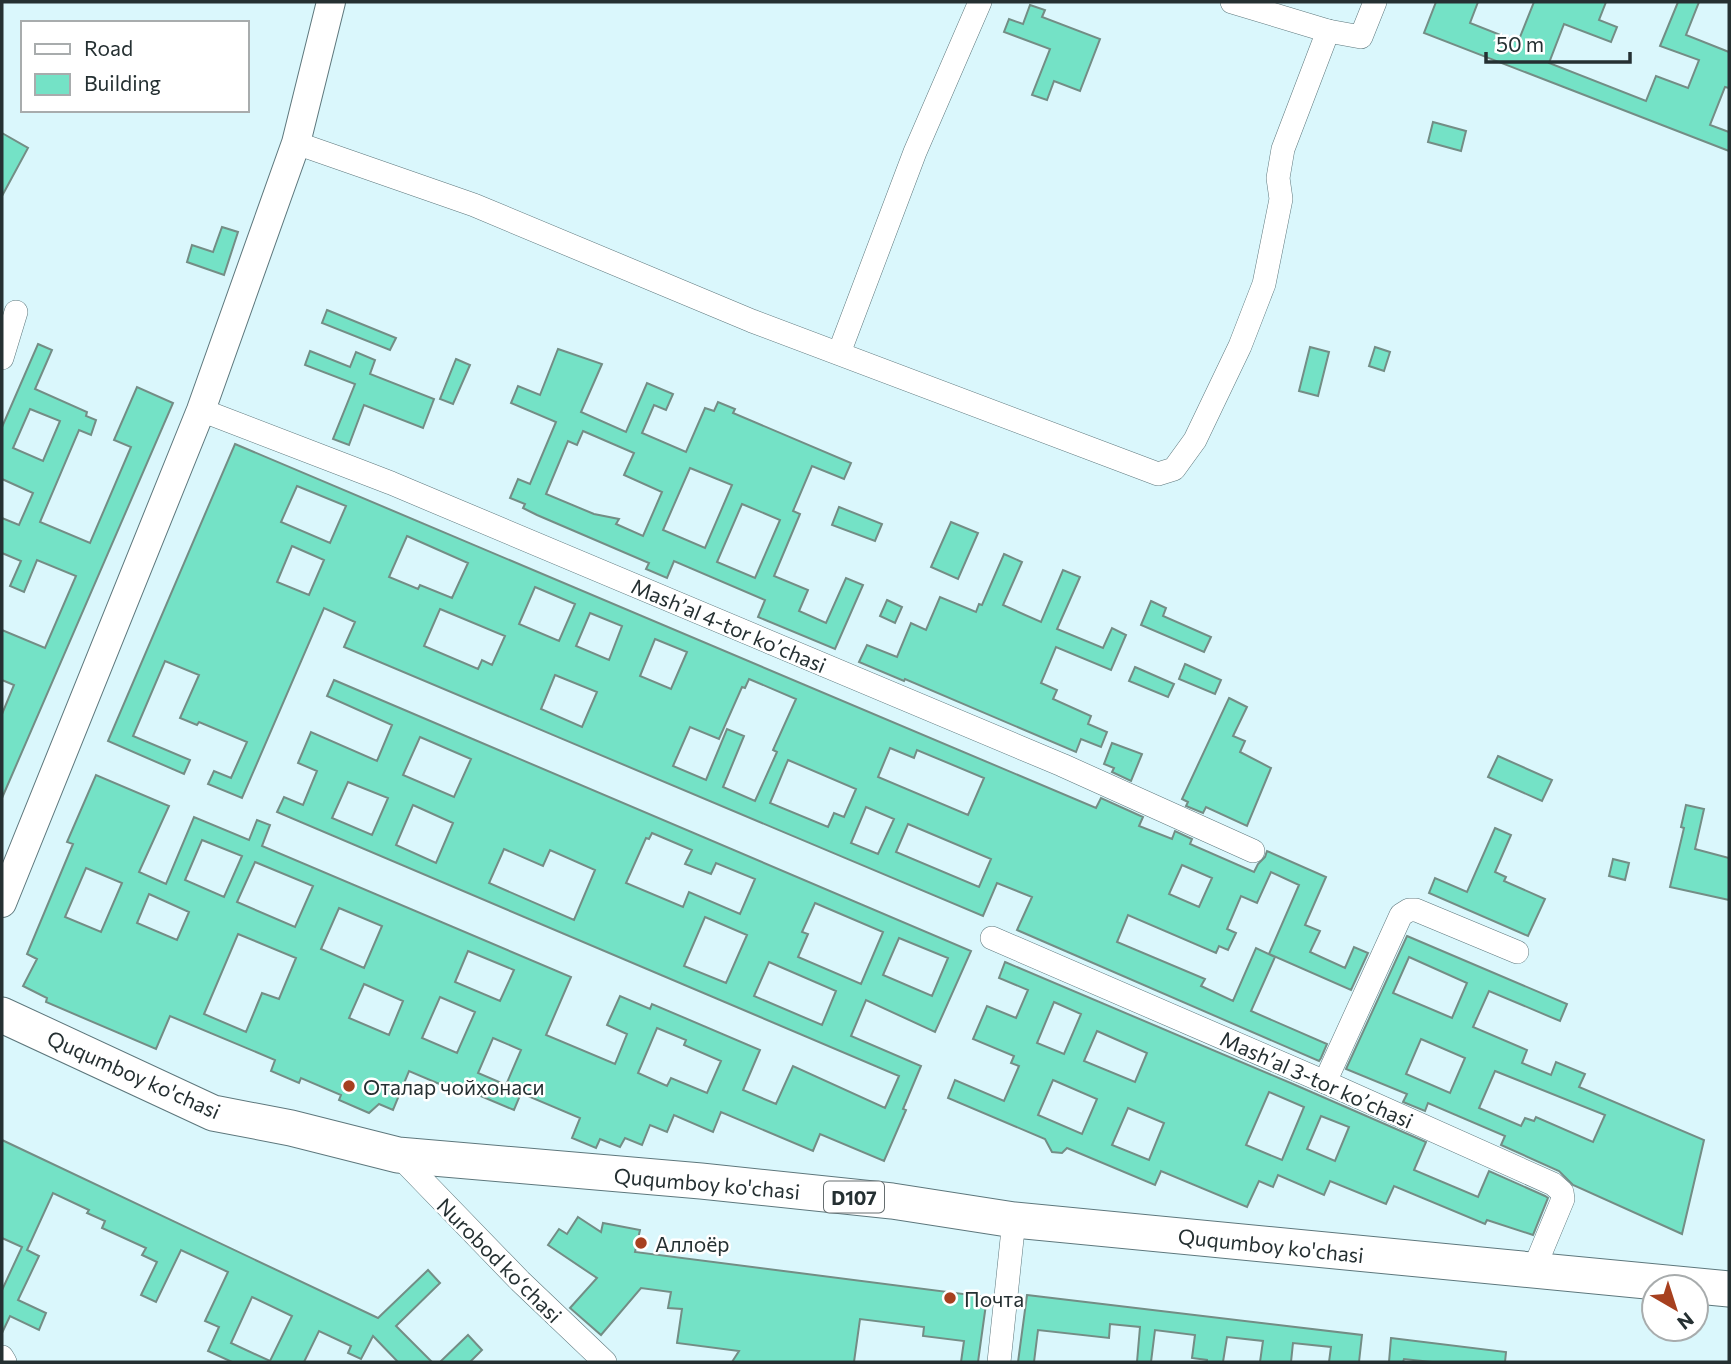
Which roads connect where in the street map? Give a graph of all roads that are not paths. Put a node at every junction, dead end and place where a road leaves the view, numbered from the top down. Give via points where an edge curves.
1 (331, 2) edge
2 (981, 2) edge
3 (1375, 2) edge
4 (1239, 3) edge
5 (1328, 31) junction
6 (296, 143) junction
7 (16, 312) dead end
8 (839, 353) junction
9 (2, 358) edge
10 (201, 410) junction
11 (1253, 851) dead end
12 (2, 902) edge
13 (992, 938) dead end
14 (1517, 952) dead end
15 (2, 1015) edge
16 (1325, 1082) junction
17 (398, 1155) junction
18 (1014, 1220) junction
19 (1533, 1270) junction
20 (1729, 1289) edge
21 (2, 1357) edge
22 (5, 1362) edge
23 (605, 1362) edge
24 (999, 1362) edge

1 - 6 street
2 - 8 street via 915,152
3 - 5 street via 1361,37
4 - 5 street
5 - 8 street via 1283,149 1278,178 1281,199 1264,284 1195,440 1174,469 1158,474
6 - 8 street via 474,205
6 - 10 street
7 - 9 street
10 - 11 street, Mashʼal 4-tor koʼchasi via 429,500 1062,765
10 - 12 street
13 - 16 street, Mashʼal 3-tor koʼchasi
14 - 16 street via 1416,909 1401,915
15 - 17 main road, Ququmboy ko'chasi / D107 via 213,1113
16 - 19 street, Mashʼal 3-tor koʼchasi via 1559,1188 1563,1199
17 - 18 main road, Ququmboy ko'chasi / D107 via 892,1201
17 - 23 street, Nurobod koʻchasi
18 - 19 main road, Ququmboy ko'chasi / D107
18 - 24 street
19 - 20 main road, Ququmboy ko'chasi / D107
21 - 22 street

